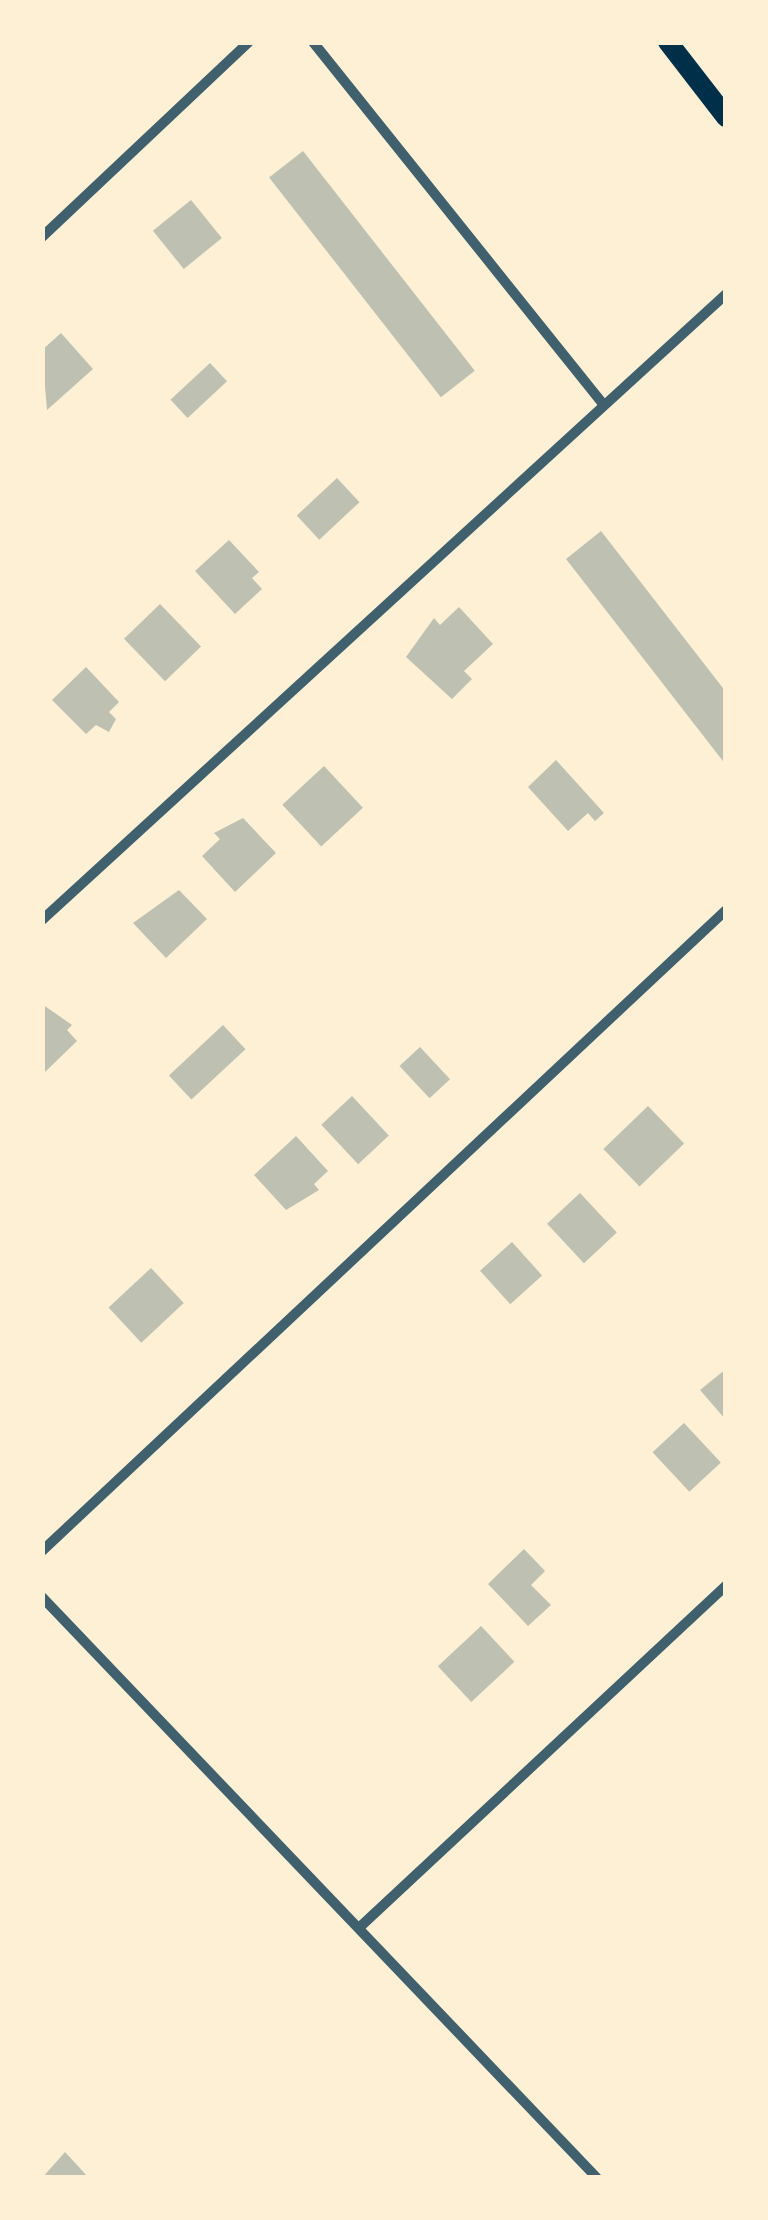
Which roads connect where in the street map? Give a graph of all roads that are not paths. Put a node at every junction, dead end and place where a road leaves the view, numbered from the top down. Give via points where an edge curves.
1 (248, 42) edge
2 (313, 42) edge
3 (668, 42) edge
4 (726, 117) edge
5 (42, 236) edge
6 (726, 294) edge
7 (604, 405) junction
8 (726, 910) edge
9 (42, 920) edge
10 (42, 1552) edge
11 (726, 1586) edge
12 (42, 1597) edge
13 (361, 1926) junction
14 (597, 2178) edge

1 - 5 street
2 - 7 street
3 - 4 main road
6 - 7 street
7 - 9 street
8 - 10 street
11 - 13 street
12 - 13 street
13 - 14 street

